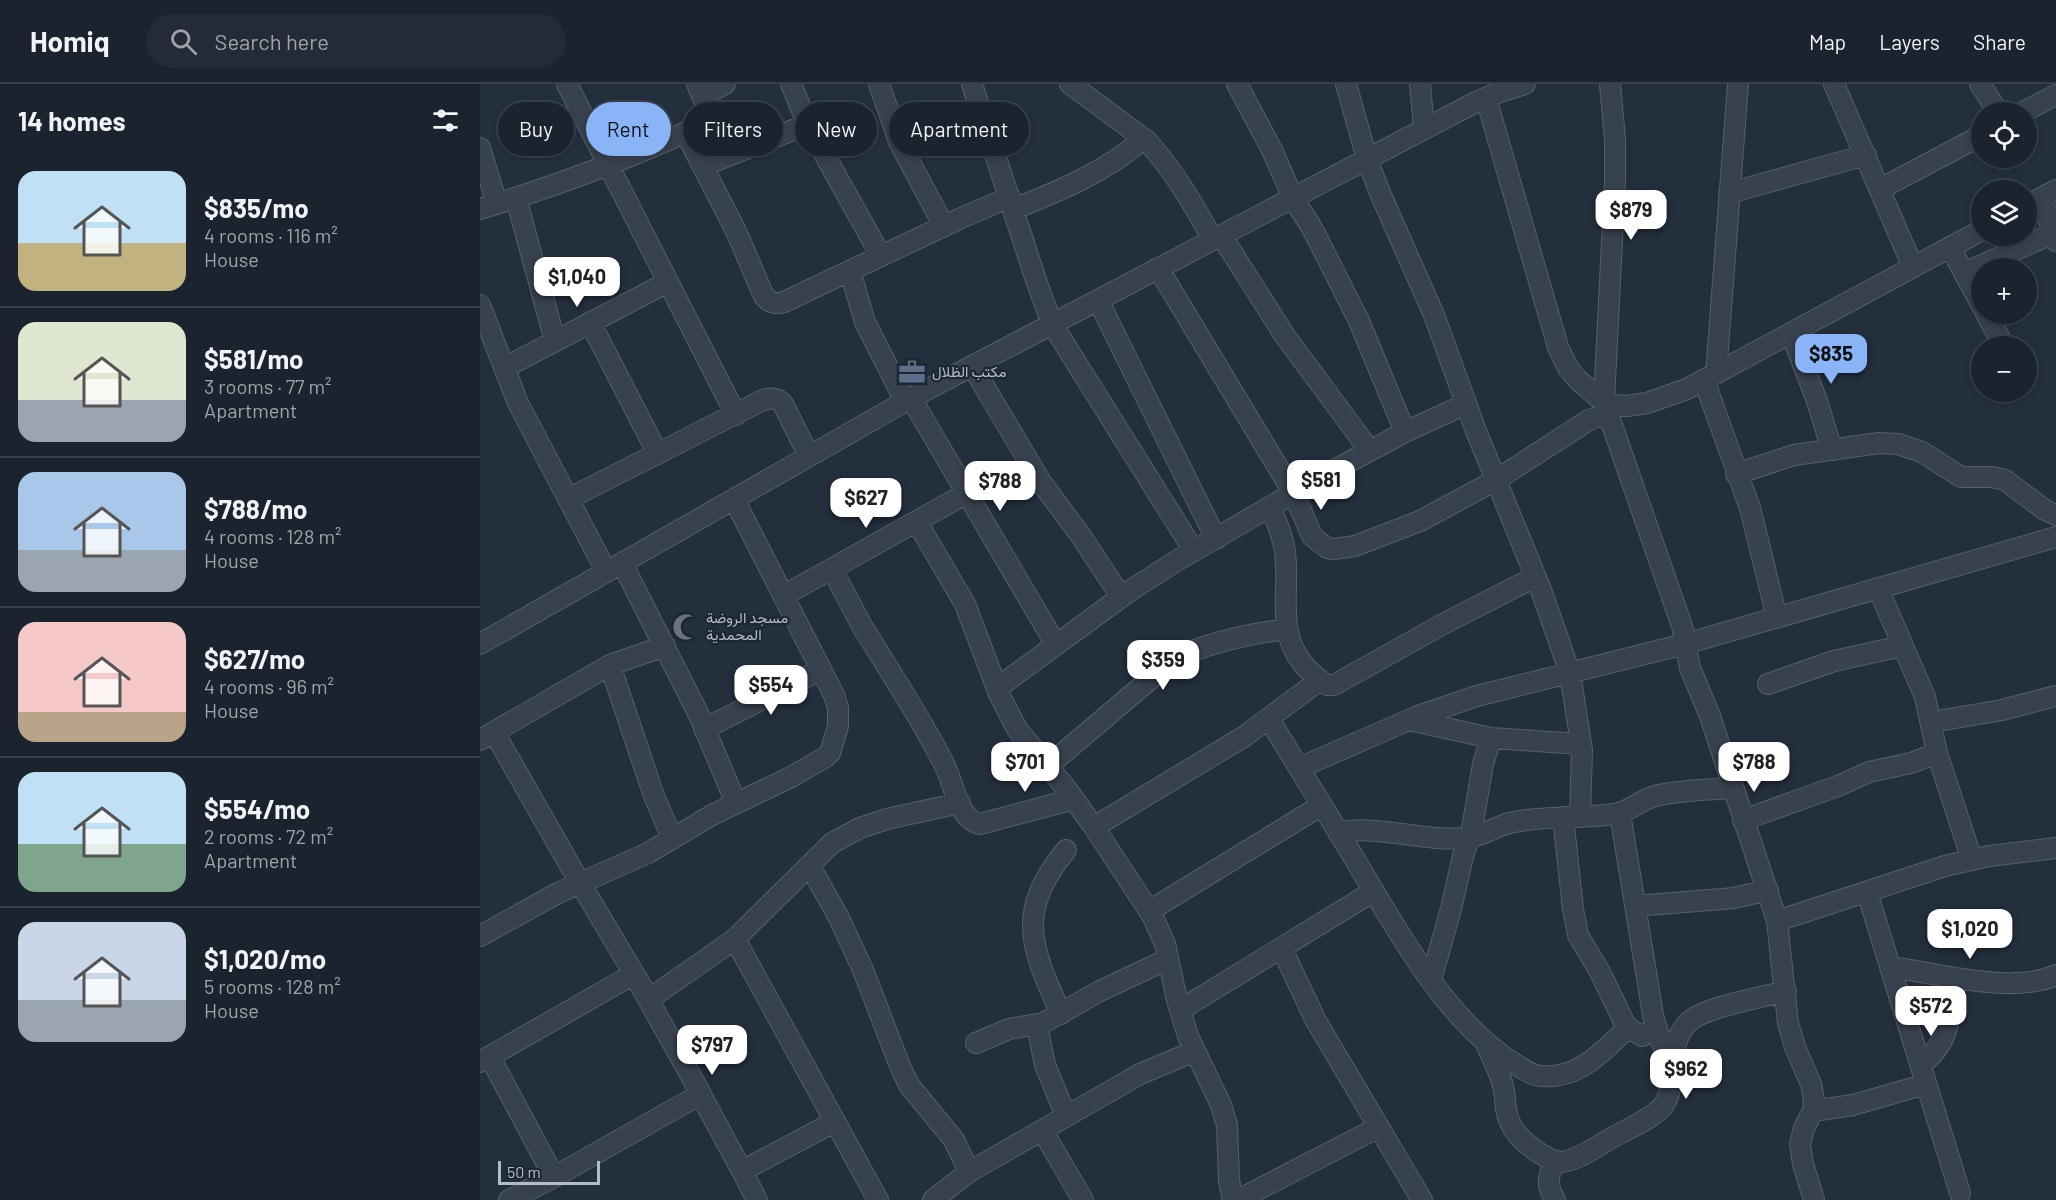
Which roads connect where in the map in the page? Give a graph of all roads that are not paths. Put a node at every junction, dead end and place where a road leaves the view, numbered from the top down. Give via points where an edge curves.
1 (567, 84) edge
2 (725, 84) edge
3 (791, 84) edge
4 (879, 84) edge
5 (972, 84) edge
6 (1070, 84) edge
7 (1238, 84) edge
8 (1346, 84) edge
9 (1420, 84) edge
10 (1525, 84) edge
11 (1610, 84) edge
12 (1738, 84) edge
13 (1834, 84) edge
14 (1980, 84) edge
15 (700, 90) edge
16 (1493, 91) edge
17 (2056, 95) edge
18 (799, 102) edge
19 (1992, 102) edge
20 (2037, 105) edge
21 (1424, 129) junction
22 (683, 133) edge
23 (1143, 139) junction
24 (1971, 141) edge
25 (480, 148) edge
26 (1866, 155) junction
27 (698, 156) edge
28 (728, 156) edge
29 (826, 156) edge
30 (1367, 159) junction
31 (608, 165) junction
32 (703, 166) junction
33 (1880, 189) junction
34 (1729, 193) junction
35 (1293, 198) junction
36 (2041, 198) edge
37 (1012, 203) junction
38 (498, 204) edge
39 (944, 226) junction
40 (1971, 236) edge
41 (2055, 236) edge
42 (1217, 238) junction
43 (1950, 247) junction
44 (881, 256) junction
45 (1913, 267) junction
46 (1158, 268) junction
47 (850, 272) junction
48 (1964, 273) junction
49 (668, 282) junction
50 (1971, 286) edge
51 (1098, 300) junction
52 (480, 305) edge
53 (590, 322) junction
54 (1052, 324) junction
55 (1791, 333) junction
56 (555, 341) junction
57 (972, 366) junction
58 (504, 368) junction
59 (1710, 377) junction
60 (908, 399) junction
61 (1466, 404) junction
62 (1606, 408) junction
63 (735, 415) junction
64 (1406, 432) junction
65 (1832, 450) junction
66 (1370, 451) junction
67 (658, 454) junction
68 (809, 456) junction
69 (1737, 474) junction
70 (1496, 480) junction
71 (967, 493) junction
72 (1294, 494) junction
73 (568, 499) junction
74 (734, 499) junction
75 (1270, 508) junction
76 (2056, 515) edge
77 (917, 522) junction
78 (2056, 537) edge
79 (1216, 539) junction
80 (1194, 551) junction
81 (614, 567) junction
82 (832, 569) junction
83 (1535, 576) junction
84 (1878, 588) junction
85 (783, 596) junction
86 (1121, 597) junction
87 (1777, 618) junction
88 (1287, 629) junction
89 (480, 644) edge
90 (1685, 644) junction
91 (1056, 645) junction
92 (665, 646) junction
93 (1902, 646) junction
94 (610, 665) junction
95 (820, 670) junction
96 (1570, 673) junction
97 (1320, 680) junction
98 (1768, 684) dead end
99 (997, 688) junction
100 (2056, 696) edge
101 (1269, 719) junction
102 (1409, 720) junction
103 (1932, 722) junction
104 (704, 729) junction
105 (487, 736) edge
106 (1491, 738) junction
107 (1581, 744) junction
108 (1937, 753) junction
109 (1048, 766) junction
110 (1299, 768) junction
111 (1733, 788) junction
112 (1074, 799) junction
113 (736, 803) junction
114 (960, 803) junction
115 (1322, 805) junction
116 (1620, 813) junction
117 (1572, 817) junction
118 (1743, 820) junction
119 (1094, 826) junction
120 (1338, 832) junction
121 (672, 838) junction
122 (1469, 838) junction
123 (2056, 848) edge
124 (1066, 850) dead end
125 (1972, 860) junction
126 (810, 866) junction
127 (580, 884) junction
128 (1768, 890) junction
129 (1374, 891) junction
130 (1867, 892) junction
131 (1636, 906) junction
132 (1149, 911) junction
133 (1777, 921) junction
134 (480, 936) edge
135 (735, 939) junction
136 (1282, 949) junction
137 (1168, 958) junction
138 (1890, 967) junction
139 (634, 974) junction
140 (2056, 975) edge
141 (1956, 978) junction
142 (1431, 980) junction
143 (1786, 991) junction
144 (649, 999) junction
145 (1180, 1010) junction
146 (1061, 1014) junction
147 (1037, 1025) junction
148 (1628, 1028) junction
149 (1657, 1028) junction
150 (1485, 1041) junction
151 (976, 1043) dead end
152 (1196, 1053) junction
153 (485, 1060) edge
154 (1672, 1060) junction
155 (1923, 1074) junction
156 (700, 1094) junction
157 (1813, 1111) junction
158 (1066, 1116) junction
159 (834, 1122) junction
160 (1379, 1127) junction
161 (1042, 1130) junction
162 (1557, 1161) junction
163 (742, 1171) junction
164 (969, 1172) junction
165 (554, 1177) junction
166 (1960, 1192) dead end
167 (749, 1197) edge
168 (509, 1200) edge
169 (878, 1200) edge
170 (933, 1200) edge
171 (1083, 1200) edge
172 (1233, 1200) edge
173 (1238, 1200) edge
174 (1422, 1200) edge
175 (1555, 1200) edge
176 (1814, 1200) edge

1 - 31 street
2 - 15 street
3 - 18 street
4 - 39 street via 899,142
5 - 37 street
6 - 23 street
7 - 35 street
8 - 30 street
9 - 21 street
10 - 16 street
11 - 62 street via 1615,181
12 - 34 street
13 - 26 street
14 - 19 street
16 - 21 street
16 - 62 street via 1558,347 1568,368
17 - 20 street
21 - 30 street
22 - 31 street
23 - 37 street via 1070,186
23 - 42 street via 1182,186
24 - 33 street
25 - 38 street
26 - 33 street
26 - 34 street
27 - 32 street
28 - 32 street
29 - 44 street
30 - 35 street
30 - 61 street via 1434,315
31 - 38 street
31 - 49 street
32 - 47 street via 766,299 775,304 784,302
33 - 45 street
34 - 59 street
35 - 42 street
35 - 64 street via 1359,321
36 - 41 street
37 - 39 street
37 - 54 street
38 - 56 street
39 - 44 street
40 - 43 street
41 - 48 street
42 - 46 street
42 - 66 street
43 - 45 street
43 - 48 street
44 - 47 street
45 - 55 street
46 - 51 street
46 - 72 street
47 - 60 street via 866,322
48 - 50 street
49 - 53 street
49 - 63 street
51 - 54 street
51 - 79 street
52 - 58 street
53 - 56 street
53 - 67 street
54 - 57 street
54 - 80 street
55 - 59 street
55 - 65 street
56 - 58 street
57 - 60 street
57 - 86 street via 1041,482
58 - 73 street
59 - 62 street via 1647,404
59 - 69 street
60 - 68 street
60 - 71 street
61 - 64 street
61 - 70 street
62 - 70 street
62 - 90 street
63 - 67 street
63 - 68 street via 763,400 780,401
64 - 66 street
65 - 69 street via 1794,455
65 - 76 street via 1879,443 1909,447 1961,477 2005,480
66 - 72 street
67 - 73 street
68 - 74 street
69 - 87 street via 1750,508
70 - 72 street via 1420,521 1355,546 1334,549 1312,536
70 - 83 street
71 - 77 street
71 - 91 street
72 - 75 street
73 - 81 street
74 - 81 street
74 - 85 street
75 - 79 street
75 - 88 street via 1285,554
77 - 82 street
77 - 99 street via 965,604
78 - 84 street
79 - 80 street
80 - 86 street
81 - 89 street
81 - 92 street
82 - 85 street
82 - 114 street via 935,746
83 - 96 street
83 - 97 street via 1334,685
84 - 87 street
84 - 93 street
85 - 95 street
86 - 91 street
87 - 90 street
88 - 97 street via 1297,657
88 - 109 street via 1250,634 1174,659
90 - 96 street
90 - 111 street
91 - 99 street
92 - 94 street
92 - 104 street
93 - 98 street via 1834,661
93 - 103 street
94 - 105 street
94 - 121 street
95 - 104 street
95 - 113 street via 838,708 838,726 830,753
96 - 102 street via 1477,696
96 - 107 street
97 - 101 street
99 - 109 street via 1017,729
100 - 103 street
101 - 110 street
101 - 119 street
102 - 106 street
102 - 110 street
103 - 108 street
104 - 113 street
105 - 127 street
106 - 107 street
106 - 122 street via 1482,764
107 - 117 street via 1582,774
108 - 118 street via 1869,772
108 - 125 street
109 - 112 street
110 - 115 street
111 - 116 street via 1657,795
111 - 118 street
112 - 114 street via 980,824 966,816
112 - 119 street
113 - 121 street
114 - 126 street via 860,828 832,843
115 - 120 street
115 - 132 street
116 - 117 street
116 - 131 street
117 - 122 street via 1510,823
117 - 148 street via 1573,909 1578,935
118 - 128 street
119 - 132 street
120 - 122 street via 1368,829
120 - 129 street
121 - 127 street
122 - 142 street
123 - 125 street
124 - 146 street via 1040,890 1033,924 1042,972
125 - 130 street
126 - 135 street
126 - 164 street via 863,970 909,1085 954,1140
127 - 134 street
127 - 139 street
128 - 131 street via 1734,898
128 - 133 street
129 - 136 street
129 - 142 street
130 - 133 street
130 - 138 street
131 - 149 street
132 - 137 street
133 - 143 street
135 - 144 street
135 - 159 street
136 - 145 street
136 - 160 street via 1316,1021
137 - 145 street
137 - 146 street
138 - 141 street
138 - 155 street
139 - 144 street
139 - 153 street
139 - 156 street
140 - 141 street via 2022,984
141 - 155 street via 1942,1043
142 - 150 street
143 - 154 street via 1694,1018 1682,1032
143 - 157 street via 1788,1023 1811,1084
144 - 156 street
145 - 152 street
146 - 147 street
147 - 151 street via 1009,1029
147 - 158 street via 1045,1065
148 - 149 street via 1642,1036
148 - 150 street via 1580,1069 1560,1076 1532,1074
149 - 154 street
150 - 162 street via 1503,1086 1510,1124 1528,1145
152 - 158 street via 1140,1074
152 - 172 street via 1227,1125
153 - 165 street
154 - 162 street via 1667,1097 1656,1112 1596,1147
155 - 157 street via 1853,1105
155 - 166 street
156 - 163 street
156 - 165 street
157 - 176 street via 1800,1144
158 - 161 street
159 - 163 street
159 - 169 street
160 - 173 street
160 - 174 street
161 - 164 street
161 - 171 street
162 - 175 street via 1548,1181
163 - 167 street
164 - 170 street
165 - 168 street

